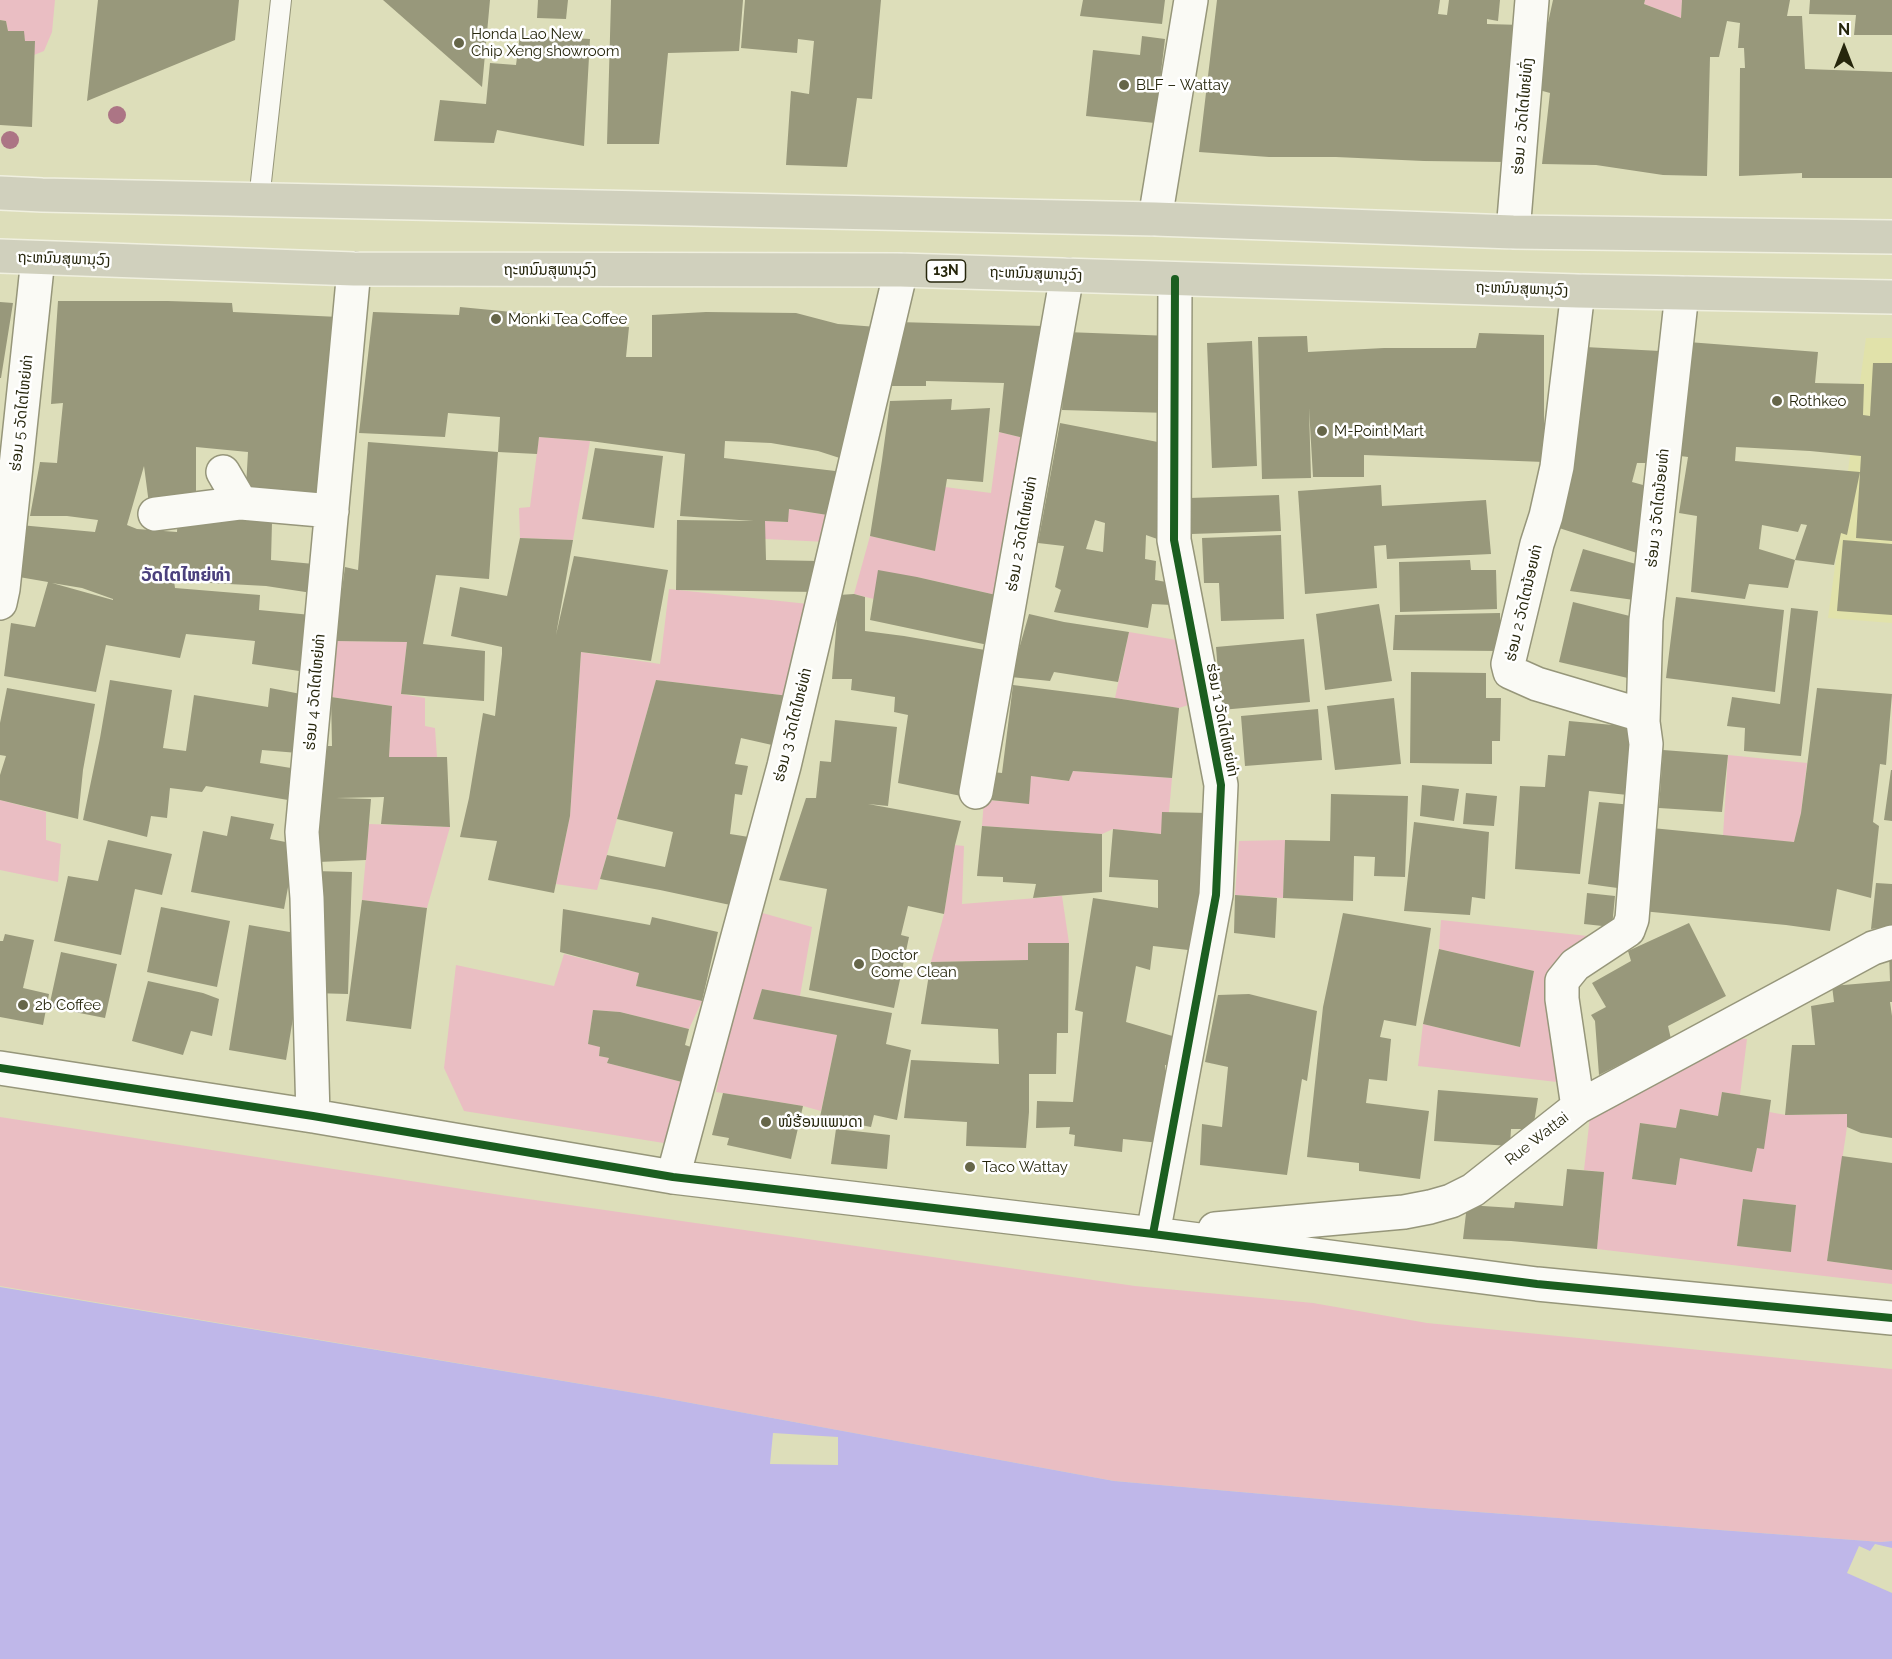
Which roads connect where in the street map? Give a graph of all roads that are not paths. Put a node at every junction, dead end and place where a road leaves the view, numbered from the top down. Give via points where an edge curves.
1 (281, 0) edge
2 (1191, 0) edge
3 (1532, 0) edge
4 (0, 193) edge
5 (259, 200) junction
6 (1155, 219) junction
7 (1513, 232) junction
8 (1892, 237) edge
9 (0, 256) edge
10 (38, 258) junction
11 (354, 269) junction
12 (901, 270) junction
13 (1067, 275) junction
14 (1175, 279) junction
15 (1578, 291) junction
16 (1682, 293) junction
17 (1892, 297) edge
18 (223, 472) dead end
19 (241, 503) junction
20 (332, 511) junction
21 (155, 514) dead end
22 (1, 593) edge
23 (1644, 722) junction
24 (976, 792) dead end
25 (1892, 942) edge
26 (0, 1068) edge
27 (1578, 1107) junction
28 (313, 1116) junction
29 (673, 1177) junction
30 (1153, 1234) junction
31 (1892, 1318) edge

1 - 5 lane
2 - 6 street
3 - 7 street, ຮ່ອມ 2 ວັດໄຕໄຫຍ່ທົ່ງ
4 - 5 highway
5 - 6 highway
6 - 7 highway
7 - 8 highway
9 - 10 highway, ຖະຫນົນສຸພານຸວົງ / 13N
10 - 11 highway, ຖະຫນົນສຸພານຸວົງ / 13N
10 - 22 street, ຮ່ອມ 5 ວັດໄຕໄຫຍ່ທ່າ
11 - 12 highway, ຖະຫນົນສຸພານຸວົງ / 13N
11 - 20 street, ຮ່ອມ 4 ວັດໄຕໄຫຍ່ທ່າ
12 - 13 highway, ຖະຫນົນສຸພານຸວົງ / 13N
12 - 29 street, ຮ່ອມ 3 ວັດໄຕໄຫຍ່ທ່າ via 784,766
13 - 14 highway, ຖະຫນົນສຸພານຸວົງ / 13N
13 - 24 street, ຮ່ອມ 2 ວັດໄຕໄຫຍ່ທ່າ
14 - 15 highway, ຖະຫນົນສຸພານຸວົງ / 13N
14 - 30 street, ຮ່ອມ 1 ວັດໄຕໄຫຍ່ທ່າ via 1174,540 1221,785 1216,895
15 - 16 highway, ຖະຫນົນສຸພານຸວົງ / 13N
15 - 23 street, ຮ່ອມ 2 ວັດໄຕນ້ອຍທ່າ via 1557,467 1508,664 1510,672 1538,684 1638,714
16 - 17 highway, ຖະຫນົນສຸພານຸວົງ / 13N
16 - 23 street, ຮ່ອມ 3 ວັດໄຕນ້ອຍທ່າ via 1646,620
18 - 19 street
19 - 20 street
19 - 21 street
20 - 28 street, ຮ່ອມ 4 ວັດໄຕໄຫຍ່ທ່າ via 302,832
23 - 27 street via 1646,744 1632,919 1628,930 1575,965 1562,981
25 - 27 street, Rue Wattai via 1873,948
26 - 28 street
27 - 30 street, Rue Wattai via 1473,1190 1451,1201 1404,1212
28 - 29 street
29 - 30 street
30 - 31 street via 1538,1284

